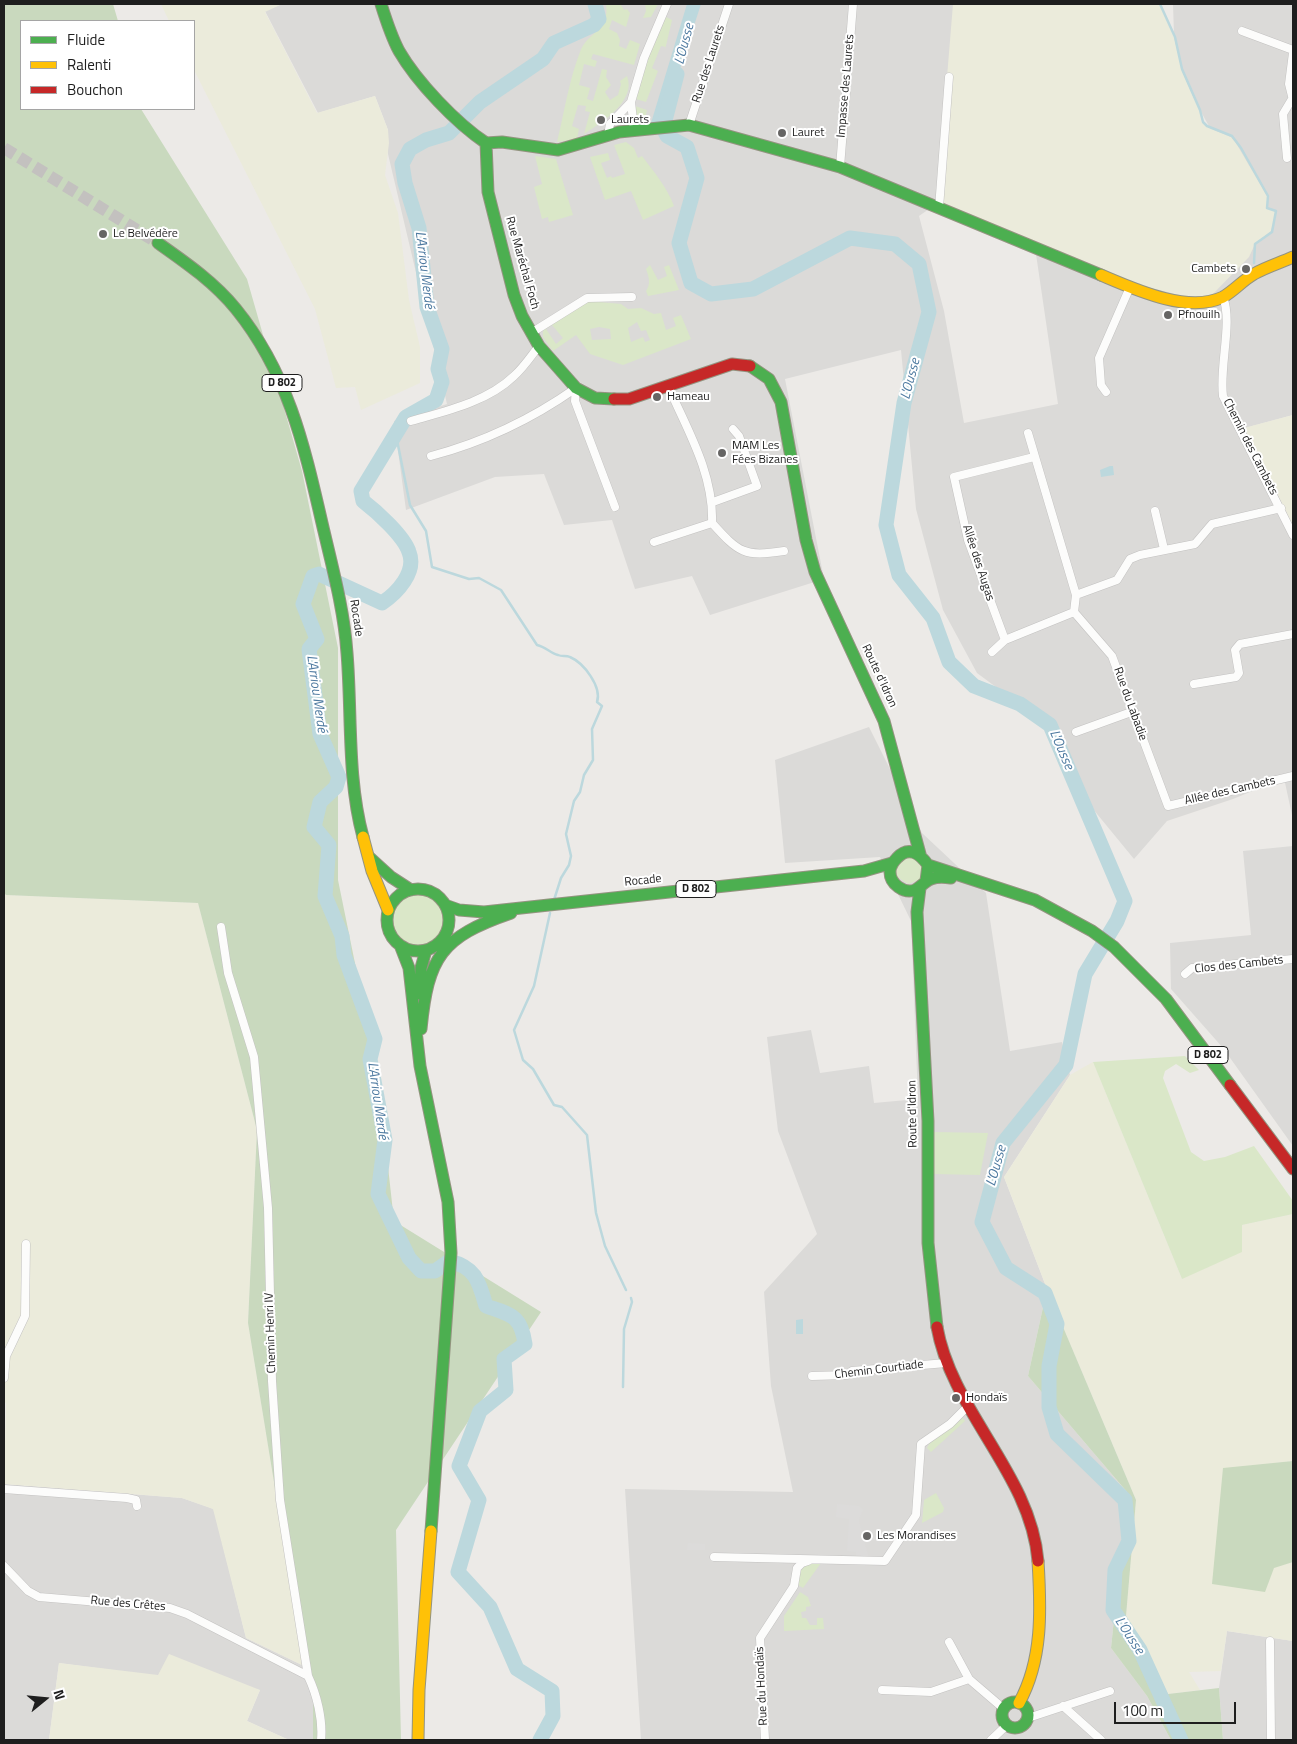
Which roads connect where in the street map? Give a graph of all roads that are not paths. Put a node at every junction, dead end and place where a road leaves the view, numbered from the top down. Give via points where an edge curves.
1 (381, 4) edge
2 (667, 4) edge
3 (729, 4) edge
4 (853, 4) edge
5 (1242, 31) dead end
6 (1293, 52) edge
7 (949, 77) dead end
8 (1292, 100) edge
9 (631, 102) junction
10 (690, 125) junction
11 (634, 130) junction
12 (608, 135) junction
13 (486, 143) junction
14 (1287, 158) dead end
15 (840, 168) junction
16 (939, 208) junction
17 (158, 243) tunnel mouth
18 (1293, 257) edge
19 (1130, 287) junction
20 (632, 297) dead end
21 (1223, 297) junction
22 (531, 333) junction
23 (539, 346) junction
24 (668, 386) junction
25 (576, 388) junction
26 (1106, 392) dead end
27 (412, 420) dead end
28 (733, 429) dead end
29 (1028, 433) dead end
30 (431, 456) dead end
31 (1034, 457) junction
32 (713, 502) junction
33 (615, 507) dead end
34 (1281, 508) junction
35 (1155, 511) dead end
36 (712, 523) junction
37 (1293, 535) edge
38 (806, 540) joint
39 (654, 542) dead end
40 (1164, 549) junction
41 (784, 550) dead end
42 (1076, 595) junction
43 (1074, 612) junction
44 (1293, 634) edge
45 (1005, 640) junction
46 (992, 652) dead end
47 (1194, 684) dead end
48 (1134, 711) junction
49 (1076, 732) dead end
50 (1293, 776) edge
51 (1168, 806) joint
52 (912, 829) junction
53 (902, 853) junction
54 (920, 854) junction
55 (368, 855) junction
56 (892, 863) junction
57 (928, 865) junction
58 (864, 871) junction
59 (891, 876) junction
60 (973, 881) junction
61 (923, 885) junction
62 (411, 890) junction
63 (903, 890) junction
64 (444, 905) junction
65 (528, 907) junction
66 (388, 910) junction
67 (484, 912) junction
68 (917, 912) junction
69 (221, 927) dead end
70 (447, 929) junction
71 (400, 945) junction
72 (426, 950) junction
73 (1293, 959) edge
74 (1185, 974) dead end
75 (421, 1029) junction
76 (426, 1090) junction
77 (1293, 1169) edge
78 (26, 1244) dead end
79 (946, 1363) junction
80 (812, 1376) dead end
81 (4, 1378) edge
82 (968, 1406) junction
83 (4, 1489) edge
84 (138, 1506) dead end
85 (714, 1558) dead end
86 (810, 1560) junction
87 (4, 1566) edge
88 (1270, 1641) dead end
89 (949, 1642) dead end
90 (308, 1676) junction
91 (969, 1679) junction
92 (419, 1690) junction
93 (882, 1690) dead end
94 (1110, 1691) dead end
95 (1019, 1702) junction
96 (1063, 1706) junction
97 (1004, 1710) junction
98 (1028, 1718) junction
99 (1012, 1731) edge
100 (321, 1740) edge
101 (411, 1740) edge
102 (418, 1740) edge
103 (765, 1740) edge
104 (991, 1740) edge
105 (1101, 1740) edge
106 (1271, 1740) edge

1 - 13 main road via 400,53 470,132
2 - 9 street via 644,58
3 - 10 street, Rue des Laurets
4 - 15 street, Impasse des Laurets
5 - 6 street
6 - 8 street via 1289,84
7 - 16 street
8 - 14 street via 1283,114
9 - 11 street
9 - 12 street via 610,124
10 - 11 main road
10 - 15 main road
11 - 12 main road
12 - 13 main road via 558,150 502,142
13 - 22 main road, Rue Maréchal Foch via 488,192 514,295
15 - 16 main road
16 - 19 main road
17 - 55 main road, Rocade / D 802 via 196,270 247,322 282,382 302,437 338,593 347,651 355,809
18 - 21 main road via 1254,274
19 - 21 main road via 1186,304 1202,304
19 - 26 street via 1099,358 1101,385
20 - 22 street via 587,298
21 - 34 street, Chemin des Cambets via 1226,310 1223,396
22 - 23 main road, Rue Maréchal Foch
23 - 25 main road, Rue Maréchal Foch
23 - 27 street via 514,376 496,390 454,409
24 - 25 main road, Rue Maréchal Foch via 616,401 595,398
24 - 32 street via 701,462
24 - 38 main road, Rue Maréchal Foch via 732,364 745,364 773,381 781,402
25 - 30 street via 506,430 459,449
25 - 33 street via 575,401
28 - 32 street via 739,436 757,486
29 - 31 street
31 - 42 street
31 - 45 street, Allée des Augas via 954,477 968,540
32 - 36 street
34 - 37 street, Chemin des Cambets
34 - 40 street via 1212,524 1195,544
35 - 40 street
36 - 39 street
36 - 41 street via 742,552 759,555
38 - 52 main road, Route d'Idron via 815,572 884,721
40 - 42 street via 1130,559 1117,580
42 - 43 street
43 - 45 street
43 - 48 street, Rue du Labadie via 1112,656
44 - 47 street via 1240,644 1235,650 1239,673 1236,677
45 - 46 street
48 - 49 street
48 - 51 street, Rue du Labadie
50 - 51 street, Allée des Cambets
52 - 53 main road
52 - 54 main road, Route d'Idron
53 - 54 main road
53 - 56 main road
54 - 57 main road
55 - 62 main road via 391,877
55 - 66 main road, D 802
56 - 58 main road, D 802
56 - 59 main road
57 - 60 main road, D 802
57 - 61 main road
58 - 59 main road, D 802
58 - 65 main road, Rocade / D 802
59 - 63 main road
60 - 61 main road, D 802 via 939,878
60 - 77 main road, D 802 via 1035,900 1092,931 1110,945 1166,999
61 - 63 main road
61 - 68 main road, Route d'Idron
62 - 64 main road via 426,890 440,898
62 - 66 main road via 401,894
63 - 68 main road, Route d'Idron via 910,896
64 - 67 main road, D 802
64 - 70 main road via 448,913
65 - 67 main road, Rocade / D 802
65 - 75 main road via 477,925 444,952 432,969 426,989
66 - 71 main road via 388,930
67 - 70 main road, D 802 via 458,921
68 - 79 main road, Route d'Idron via 928,1122 929,1269 933,1315
69 - 90 street, Chemin Henri IV via 228,973 254,1058 268,1208 272,1381 280,1500
70 - 72 main road via 442,938
71 - 72 main road via 417,951
71 - 76 main road via 409,968 416,1041
72 - 75 main road via 420,980
73 - 74 street, Clos des Cambets via 1192,968
75 - 76 main road
76 - 92 main road via 448,1202 451,1273
78 - 81 street via 25,1316 6,1356
79 - 80 street, Chemin Courtiade
79 - 82 main road, Route d'Idron
82 - 86 street via 950,1424 921,1444 916,1515 885,1561
82 - 95 main road, Route d'Idron via 1029,1514 1035,1535 1040,1629 1031,1678 1026,1694
83 - 84 street via 127,1498 136,1500
85 - 86 street
86 - 103 street, Rue du Hondaïs via 797,1568 794,1586 760,1638
87 - 90 street, Rue des Crêtes via 28,1591 39,1597 170,1608
88 - 106 street
89 - 91 street
90 - 100 street, Chemin Henri IV via 316,1692
91 - 93 street via 931,1692
91 - 97 street
92 - 101 main road
92 - 102 main road
94 - 96 street
95 - 97 main road via 1011,1703
95 - 98 main road via 1026,1707
96 - 98 street
96 - 105 street
97 - 99 main road via 1003,1716
98 - 99 main road
99 - 104 street

